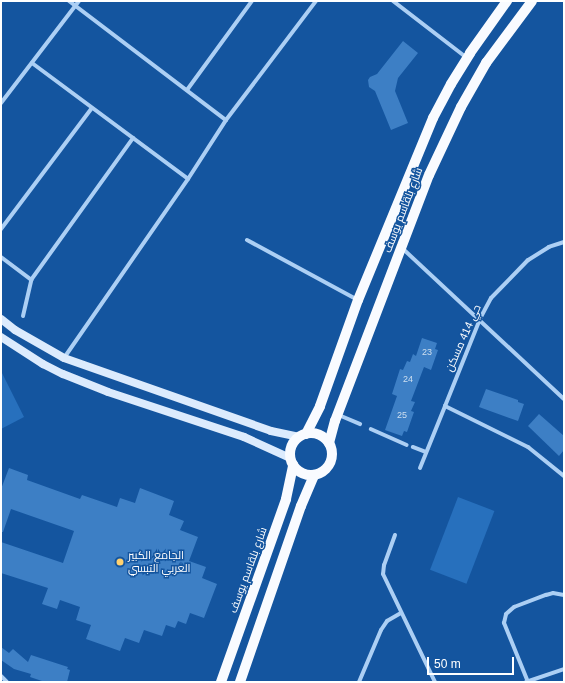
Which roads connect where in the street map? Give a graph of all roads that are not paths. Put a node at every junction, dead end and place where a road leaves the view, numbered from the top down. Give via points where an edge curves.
1 (69, 1) edge
2 (79, 1) edge
3 (252, 1) edge
4 (316, 1) edge
5 (393, 1) edge
6 (507, 1) edge
7 (532, 1) edge
8 (75, 6) junction
9 (467, 58) junction
10 (32, 63) junction
11 (187, 90) junction
12 (1, 103) edge
13 (92, 108) junction
14 (226, 120) junction
15 (133, 138) junction
16 (188, 178) junction
17 (1, 229) edge
18 (247, 240) dead end
19 (564, 242) edge
20 (401, 247) junction
21 (1, 257) edge
22 (31, 280) junction
23 (358, 300) junction
24 (23, 316) dead end
25 (1, 319) edge
26 (480, 319) junction
27 (1, 337) edge
28 (64, 358) junction
29 (564, 399) edge
30 (445, 406) junction
31 (338, 414) junction
32 (360, 424) dead end
33 (371, 429) dead end
34 (303, 435) junction
35 (329, 443) junction
36 (407, 444) dead end
37 (413, 447) dead end
38 (426, 452) junction
39 (292, 461) junction
40 (420, 468) dead end
41 (314, 475) junction
42 (564, 476) edge
43 (395, 535) dead end
44 (564, 595) edge
45 (401, 613) junction
46 (564, 668) edge
47 (1, 676) edge
48 (7, 682) edge
49 (221, 682) edge
50 (240, 682) edge
51 (359, 682) edge
52 (435, 682) edge
53 (527, 682) edge

1 - 8 street
2 - 8 street
3 - 11 street
4 - 14 street
5 - 9 street
6 - 9 main road, شارع بلقاسم يوسف
7 - 20 main road, شارع بلقاسم يوسف via 486,63 461,107 429,175
8 - 10 street
8 - 11 street
9 - 23 main road, شارع بلقاسم يوسف via 433,118
10 - 12 street
10 - 13 street
11 - 14 street
13 - 15 street
13 - 17 street
14 - 16 street
15 - 16 street
15 - 22 street
16 - 28 street
18 - 23 street
19 - 26 street, حي 414 مسكن via 549,247 528,260 491,298
20 - 26 street
20 - 31 main road, شارع بلقاسم يوسف
21 - 22 street
22 - 24 street
23 - 34 main road, شارع بلقاسم يوسف via 320,406
25 - 28 main road
26 - 29 street
26 - 30 street, حي 414 مسكن
27 - 39 main road via 42,364 63,374 108,392 244,437
28 - 34 main road via 271,431
30 - 38 street, حي 414 مسكن
30 - 42 street via 528,447
31 - 32 street
31 - 35 main road, شارع بلقاسم يوسف
33 - 36 street
34 - 35 main road via 319,435
34 - 39 main road via 292,446
35 - 41 main road via 332,457 330,464 325,470
37 - 38 street
38 - 40 street, حي 414 مسكن
39 - 41 main road via 302,473
39 - 49 main road, شارع بلقاسم يوسف via 286,498
41 - 50 main road
43 - 45 street via 383,574
44 - 53 street via 553,592 514,608 506,614 504,623
45 - 51 street via 387,621 381,630
45 - 52 street
46 - 53 street
47 - 48 street

